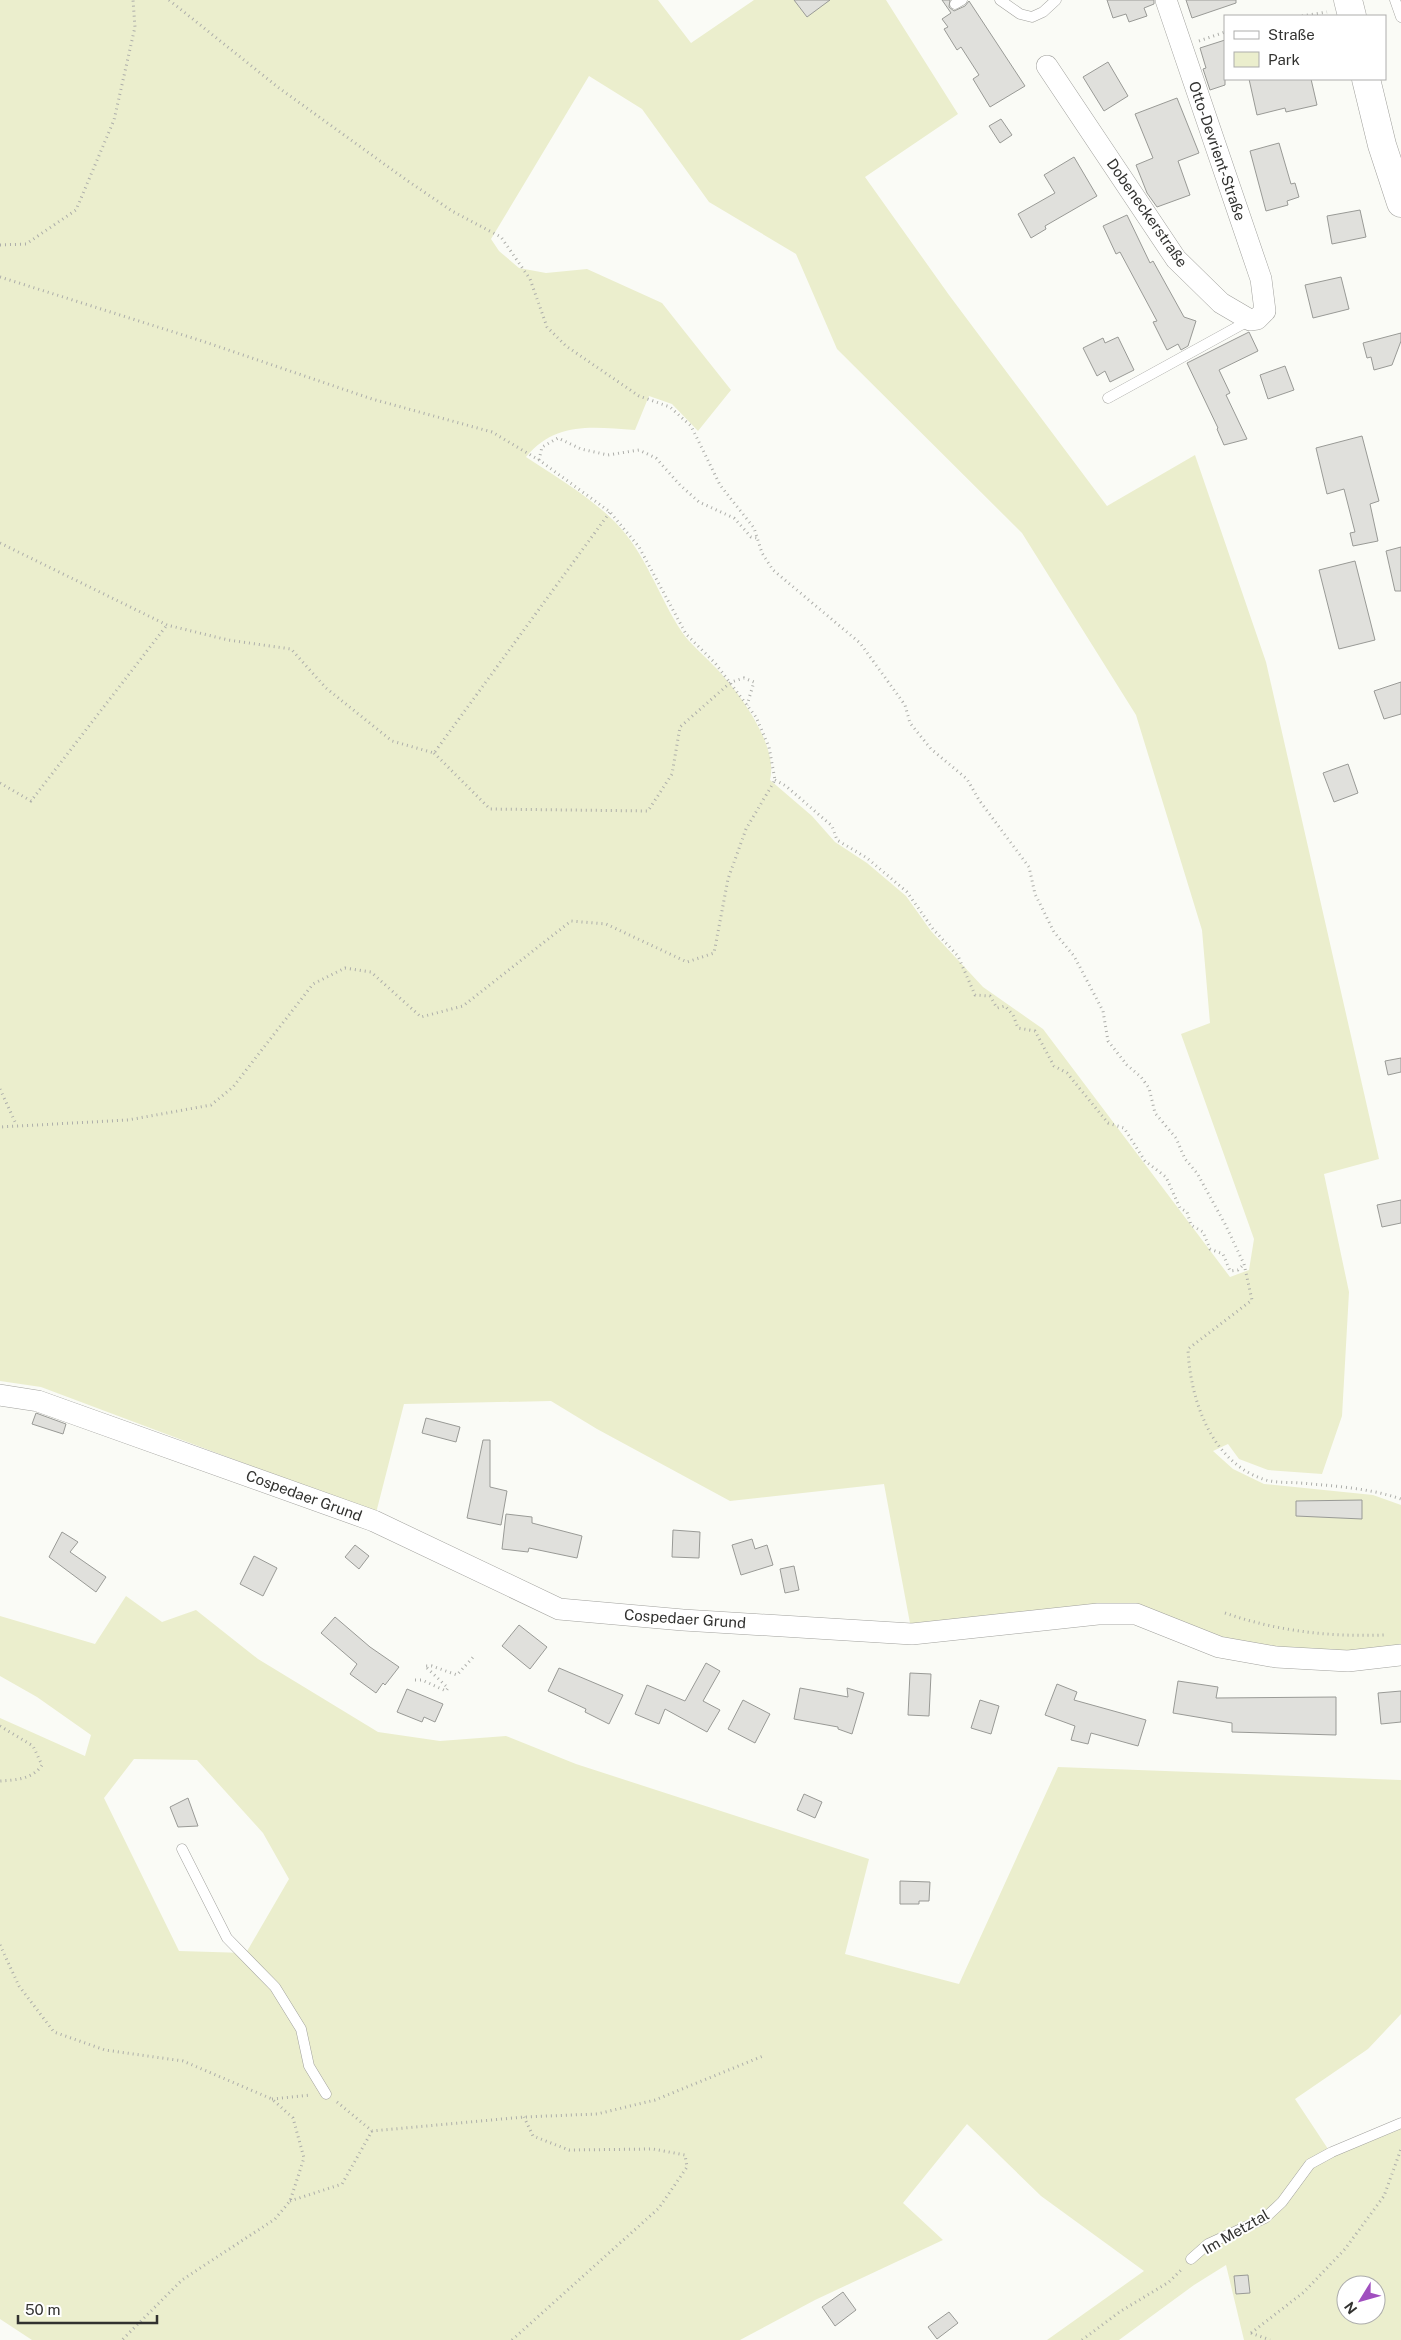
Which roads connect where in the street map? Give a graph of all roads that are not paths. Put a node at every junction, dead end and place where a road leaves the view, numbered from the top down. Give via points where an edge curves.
1 (1000, 0) edge
2 (1056, 0) edge
3 (1166, 0) edge
4 (1348, 0) edge
5 (1395, 0) edge
6 (1352, 15) edge
7 (1401, 17) edge
8 (1047, 66) dead end
9 (1366, 80) edge
10 (1401, 203) edge
11 (1250, 320) junction
12 (1108, 398) dead end
13 (0, 1395) edge
14 (1401, 1654) edge
15 (182, 1849) dead end
16 (326, 2094) road end
17 (1401, 2123) edge
18 (1191, 2260) road end

1 - 2 lane via 1020,14 1032,17
3 - 11 street, Otto-Devrient-Straße via 1261,279 1265,311 1262,316
4 - 6 main road
5 - 7 lane
8 - 11 street, Dobeneckerstraße via 1176,259 1221,303
9 - 10 main road via 1382,145
11 - 12 lane
13 - 14 street, Cospedaer Grund via 38,1402 374,1521 559,1609 912,1634 1098,1614 1136,1614 1219,1647 1276,1657 1348,1661
15 - 16 lane via 227,1938 274,1987 301,2029 309,2066
17 - 18 lane, Im Metztal via 1310,2164 1282,2202 1265,2218 1208,2244

